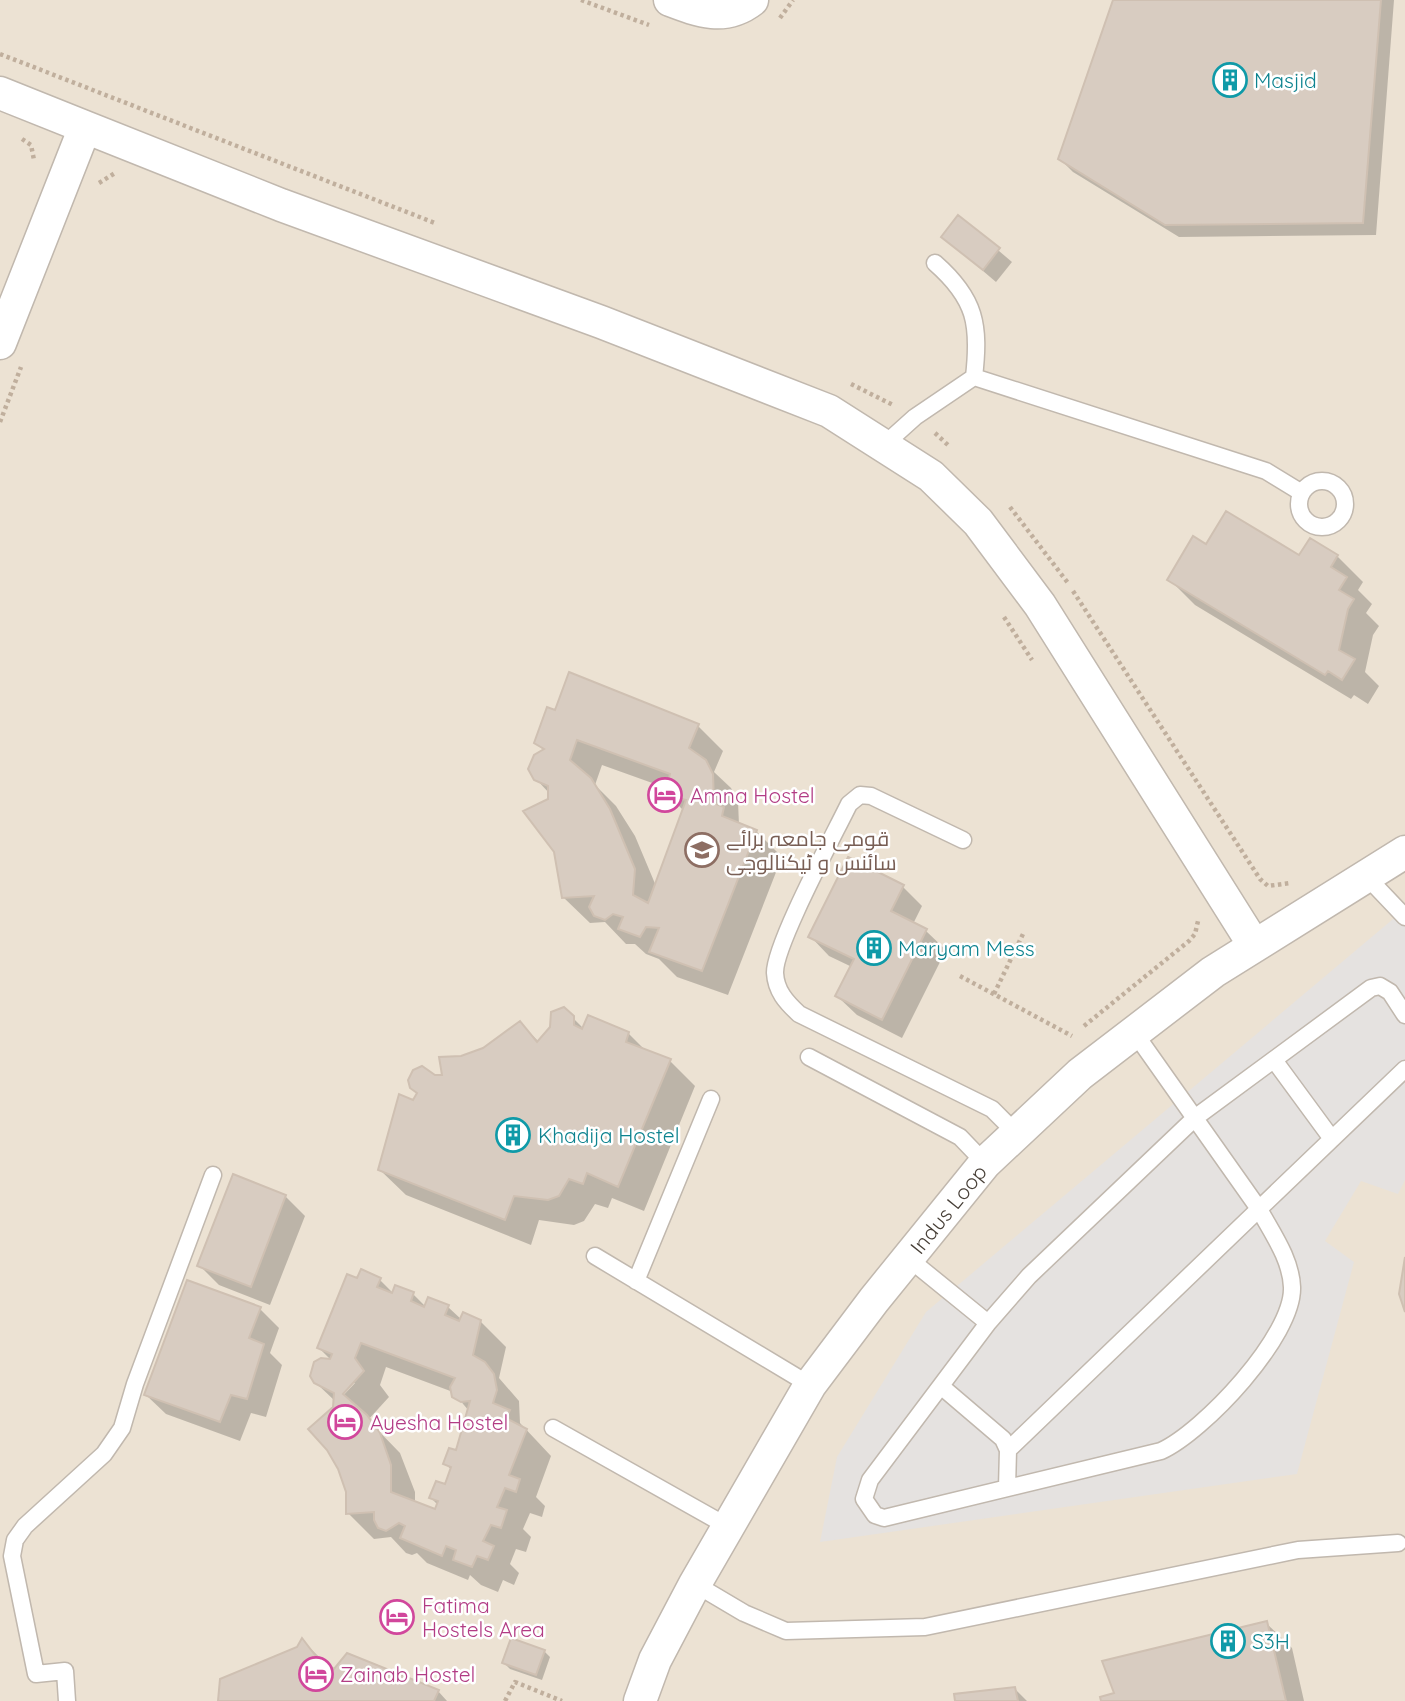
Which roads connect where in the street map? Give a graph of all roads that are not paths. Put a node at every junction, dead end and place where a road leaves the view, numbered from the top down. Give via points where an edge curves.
1 (670, 0) edge
2 (752, 0) edge
3 (0, 93) edge
4 (85, 127) junction
5 (935, 263) dead end
6 (11, 353) edge
7 (974, 377) junction
8 (885, 444) junction
9 (1302, 493) dead end
10 (963, 840) dead end
11 (1405, 852) edge
12 (1366, 876) junction
13 (1405, 917) edge
14 (1254, 945) junction
15 (1404, 1011) edge
16 (1134, 1032) junction
17 (809, 1057) dead end
18 (1274, 1060) junction
19 (1405, 1069) edge
20 (711, 1099) dead end
21 (1196, 1117) junction
22 (1015, 1132) junction
23 (1332, 1139) junction
24 (985, 1163) junction
25 (213, 1175) dead end
26 (1259, 1209) junction
27 (594, 1256) dead end
28 (908, 1258) junction
29 (636, 1281) junction
30 (988, 1323) junction
31 (810, 1385) junction
32 (942, 1387) junction
33 (553, 1428) dead end
34 (1008, 1450) junction
35 (1007, 1488) junction
36 (727, 1526) junction
37 (1398, 1543) dead end
38 (695, 1584) junction
39 (68, 1701) edge
40 (640, 1701) edge

1 - 2 street via 713,14 735,11
3 - 4 street
4 - 6 street
4 - 8 street via 829,411
5 - 7 lane via 968,298 975,317
7 - 8 lane via 915,417
7 - 9 lane via 1266,471
8 - 14 street via 931,476 978,522 1040,605
10 - 22 lane via 860,795 849,804 781,948 776,980 785,1002 799,1014 992,1109
11 - 12 street, Indus Loop
12 - 13 lane
12 - 14 street, Indus Loop
14 - 16 street, Indus Loop
15 - 18 lane via 1390,992 1380,986 1371,988
16 - 21 lane
16 - 22 street, Indus Loop
17 - 24 lane via 960,1137
18 - 21 lane
18 - 23 lane
19 - 23 lane
20 - 29 lane
21 - 26 lane
21 - 30 lane via 1029,1276
22 - 24 street, Indus Loop
23 - 26 lane
24 - 28 street, Indus Loop
25 - 39 lane via 122,1428 104,1454 15,1540 12,1556 36,1674 65,1671
26 - 34 lane
26 - 35 lane via 1288,1264 1293,1290 1267,1348 1233,1392 1193,1432 1161,1451
27 - 29 lane
28 - 30 lane
28 - 31 street, Indus Loop
29 - 31 lane
30 - 32 lane
31 - 36 street, Indus Loop
32 - 34 lane via 996,1431
32 - 35 lane via 870,1480 864,1499 869,1509 884,1518
33 - 36 lane
34 - 35 lane
36 - 38 street, Indus Loop
37 - 38 lane via 1298,1550 925,1627 786,1631
38 - 40 street, Indus Loop via 655,1660

